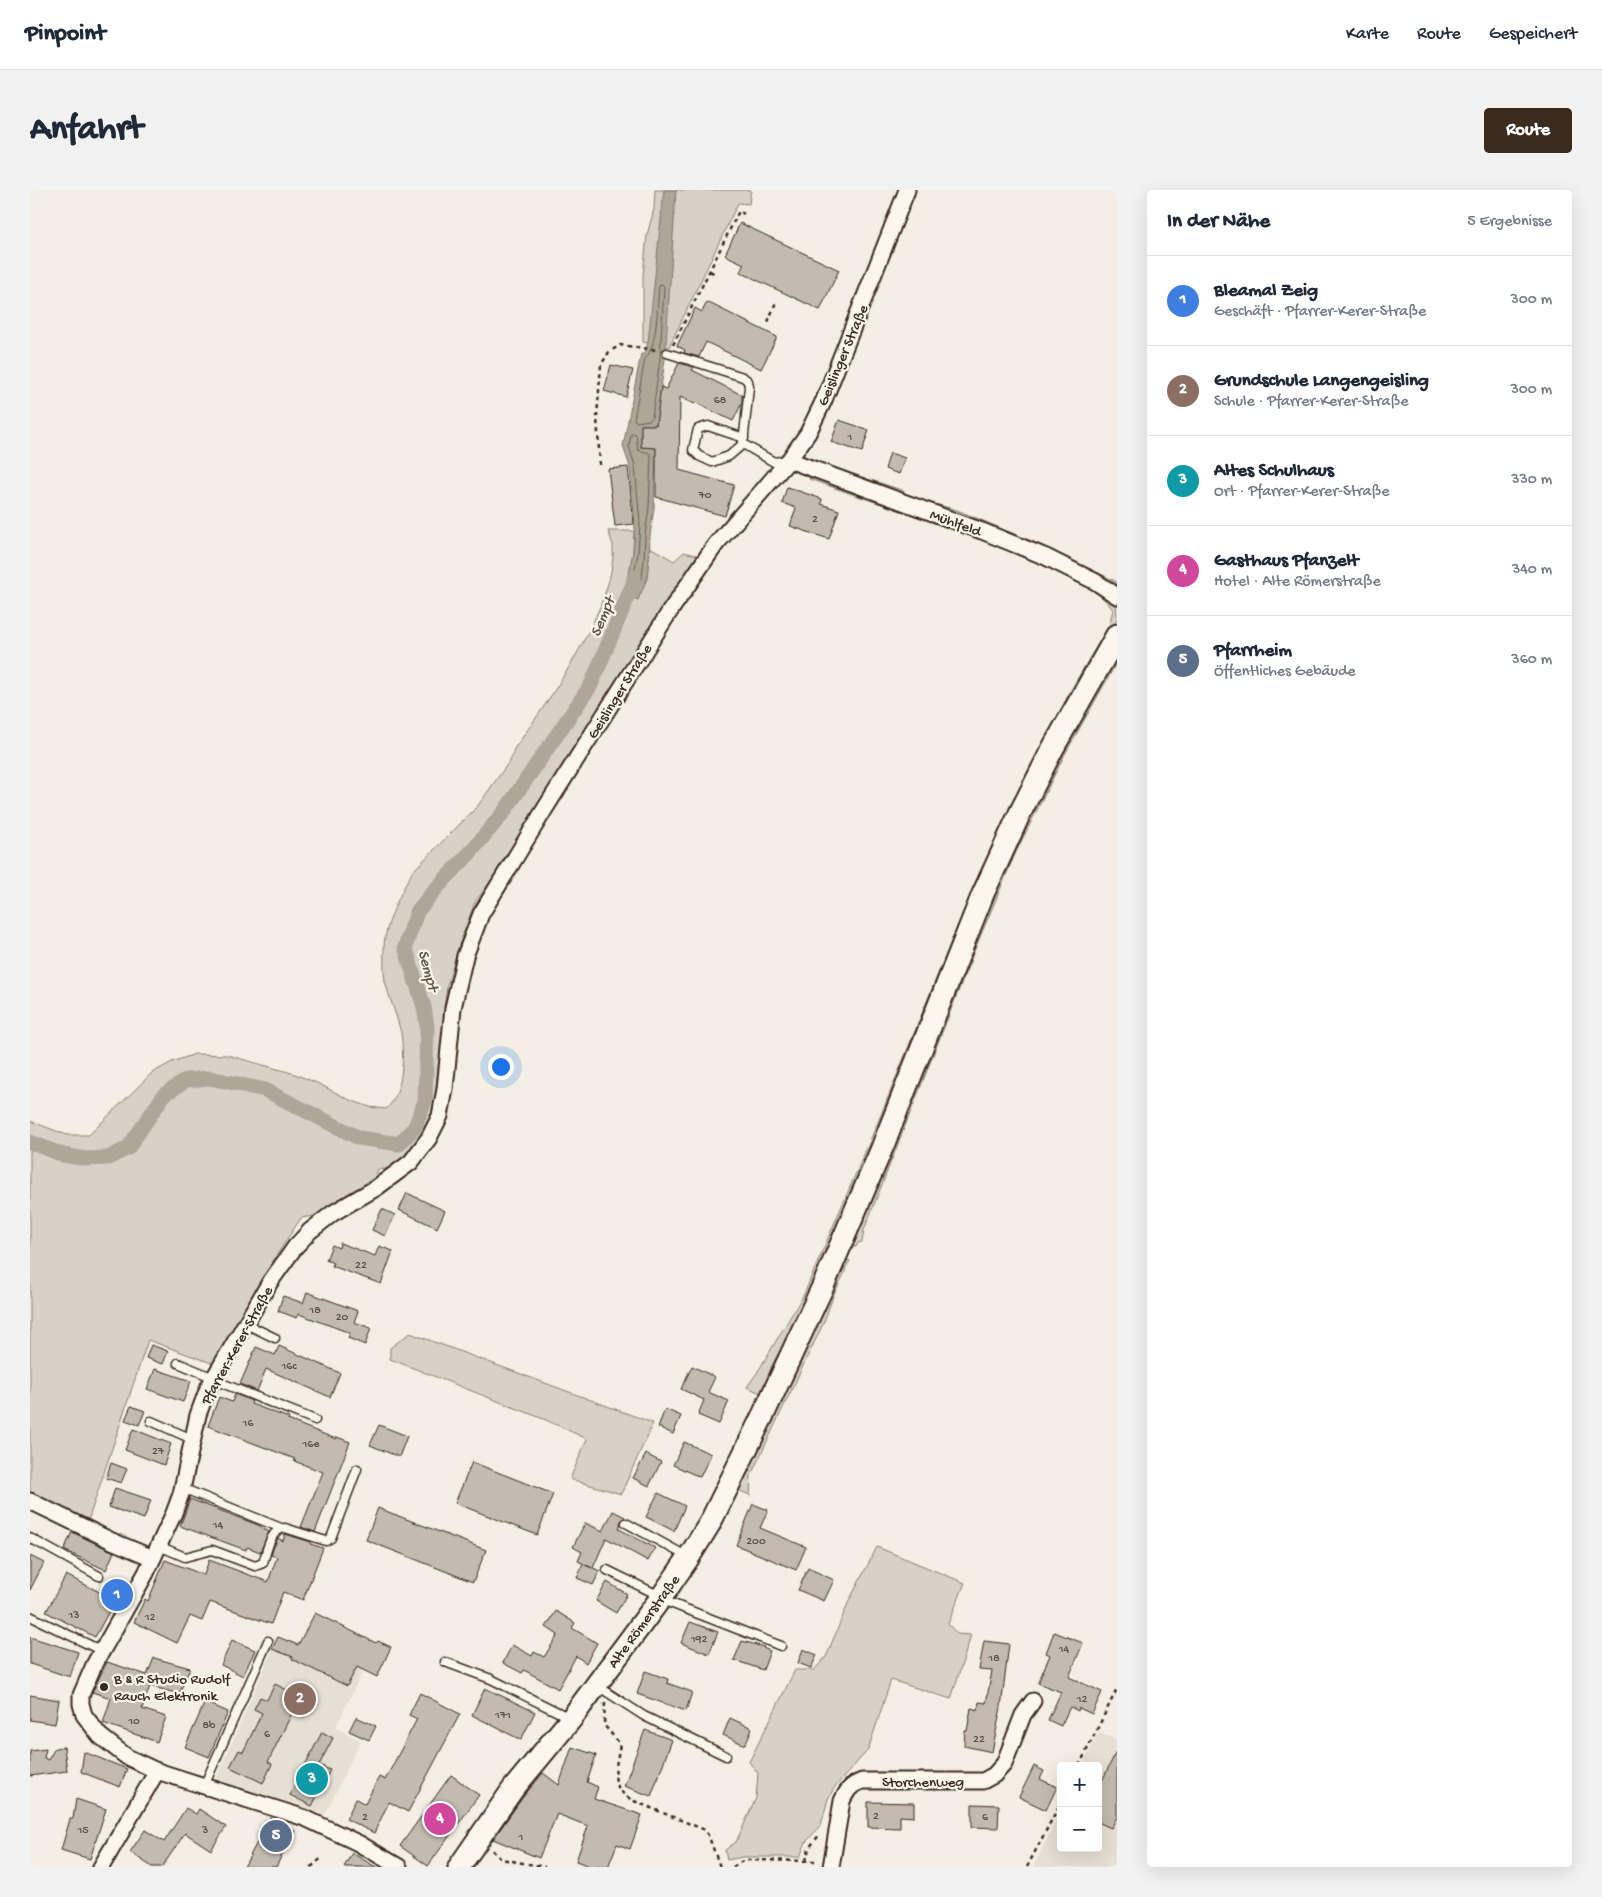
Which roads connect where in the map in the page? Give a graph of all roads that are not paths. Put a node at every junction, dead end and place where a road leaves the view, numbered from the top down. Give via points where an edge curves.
1 (907, 190) edge
2 (668, 353) road end
3 (744, 441) junction
4 (789, 460) junction
5 (1117, 596) edge
6 (1117, 635) edge
7 (363, 1196) joint
8 (246, 1324) junction
9 (275, 1338) dead end
10 (178, 1363) dead end
11 (214, 1378) junction
12 (316, 1420) dead end
13 (151, 1421) dead end
14 (192, 1438) junction
15 (357, 1469) dead end
16 (182, 1488) junction
17 (30, 1501) edge
18 (626, 1523) dead end
19 (281, 1528) junction
20 (30, 1538) edge
21 (156, 1552) junction
22 (689, 1557) junction
23 (607, 1570) dead end
24 (99, 1576) dead end
25 (660, 1599) junction
26 (30, 1616) edge
27 (268, 1641) dead end
28 (781, 1646) dead end
29 (102, 1651) junction
30 (445, 1662) dead end
31 (600, 1688) junction
32 (1033, 1701) dead end
33 (571, 1719) junction
34 (726, 1756) dead end
35 (157, 1771) junction
36 (204, 1786) junction
37 (831, 1864) edge
38 (464, 1866) edge
39 (101, 1867) edge
40 (399, 1867) edge

1 - 4 street, Geislinger Straße via 824,400 808,433
2 - 3 lane via 748,381
3 - 3 lane via 708,426 698,428 693,450 712,462 729,456
3 - 4 lane via 774,462
4 - 5 street, Mühlfeld via 1036,553 1096,582
4 - 7 street, Geislinger Straße via 716,544 670,611 481,914 453,1008 440,1116 411,1162
6 - 22 main road, Alte Römerstraße via 1020,813 983,894 824,1284 710,1522
7 - 8 street, Pfarrer-Kerer-Straße via 310,1231 270,1282
8 - 9 lane
8 - 11 street, Pfarrer-Kerer-Straße
10 - 11 lane
11 - 12 lane
11 - 14 street, Pfarrer-Kerer-Straße
13 - 14 lane
14 - 16 street, Pfarrer-Kerer-Straße
15 - 19 lane via 329,1540 326,1542
16 - 19 lane
16 - 21 street, Pfarrer-Kerer-Straße
17 - 21 street via 112,1541
18 - 22 lane
19 - 21 lane via 274,1532 263,1563 255,1566 212,1550 185,1557
20 - 24 lane
21 - 29 street, Pfarrer-Kerer-Straße
22 - 25 main road, Alte Römerstraße
23 - 25 lane
25 - 28 lane
25 - 31 main road, Alte Römerstraße
26 - 29 lane
27 - 36 lane
29 - 35 street, Pfarrer-Kerer-Straße via 82,1695 84,1715 100,1736 127,1757
30 - 33 lane via 498,1683
31 - 33 main road, Alte Römerstraße
31 - 34 lane via 644,1716
32 - 37 street, Storchenweg via 1023,1715 1004,1764 983,1781 862,1782 852,1785 842,1801
33 - 38 main road, Alte Römerstraße via 513,1790
35 - 36 street, Pfarrer-Kerer-Straße
35 - 39 street
36 - 40 street, Pfarrer-Kerer-Straße via 305,1818 358,1842

